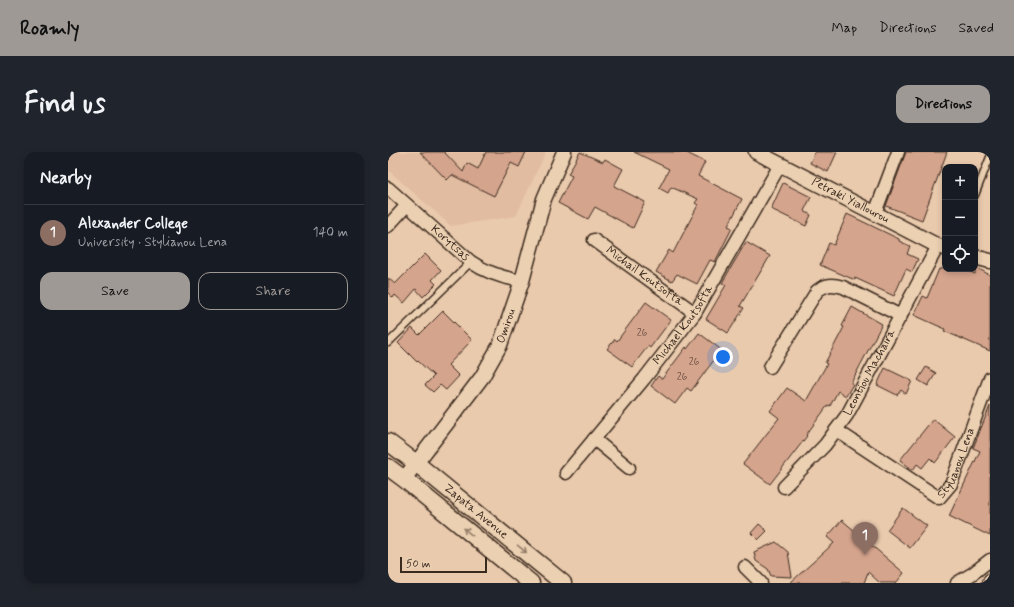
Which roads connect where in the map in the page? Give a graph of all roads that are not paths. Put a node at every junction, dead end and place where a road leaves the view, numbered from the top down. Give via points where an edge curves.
1 (564, 152) edge
2 (756, 152) edge
3 (898, 152) edge
4 (990, 157) edge
5 (780, 165) junction
6 (978, 187) edge
7 (388, 188) edge
8 (407, 205) junction
9 (875, 213) junction
10 (388, 226) edge
11 (594, 240) dead end
12 (942, 247) edge
13 (978, 257) edge
14 (990, 261) edge
15 (471, 262) junction
16 (522, 281) junction
17 (695, 313) junction
18 (901, 316) junction
19 (388, 343) edge
20 (770, 367) dead end
21 (990, 378) edge
22 (836, 430) junction
23 (594, 439) junction
24 (388, 442) edge
25 (416, 463) junction
26 (388, 467) edge
27 (629, 468) dead end
28 (566, 473) dead end
29 (404, 478) junction
30 (784, 487) dead end
31 (990, 560) edge
32 (745, 567) dead end
33 (531, 583) edge
34 (563, 583) edge
35 (761, 583) edge
36 (957, 583) edge

1 - 16 street, Omirou via 544,199
2 - 5 street, Petraki Yiallourou
3 - 9 street
4 - 6 lane
5 - 9 street, Petraki Yiallourou
5 - 17 street, Michael Koutsofta
7 - 8 street, Korytsas
8 - 10 street
8 - 15 street, Korytsas
9 - 12 street, Petraki Yiallourou
11 - 17 street, Michail Koutsofta
12 - 18 street, Leontiou Machaira
13 - 14 street
15 - 16 street, Korytsas via 495,276
15 - 19 lane
16 - 25 street, Omirou via 504,335 489,365
17 - 23 street, Michael Koutsofta
18 - 20 street via 843,287 833,284 824,286 817,291
18 - 22 street, Leontiou Machaira via 847,415
21 - 22 street, Stylianou Lena via 951,484 939,498
22 - 30 street, Leontiou Machaira
23 - 27 street
23 - 28 street, Michael Koutsofta
24 - 25 main road, Zapata Avenue
25 - 29 street, Omirou
25 -> 34 main road, Zapata Avenue
26 - 29 main road, Zapata Avenue
33 -> 29 main road, Zapata Avenue
31 - 36 street
32 - 35 street

